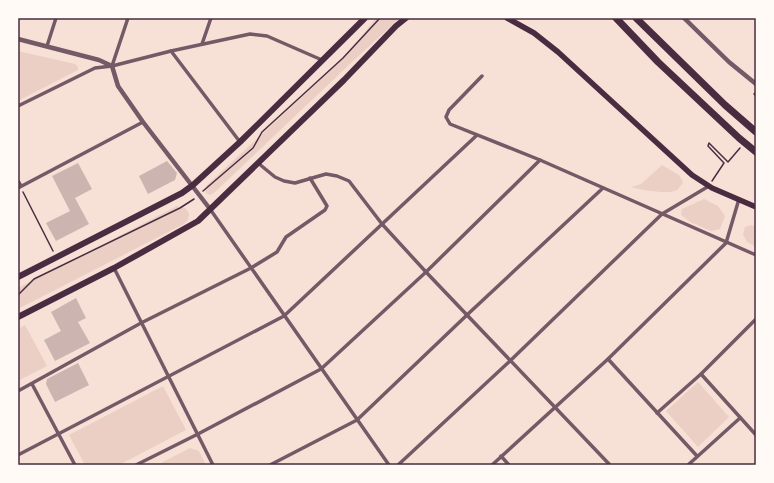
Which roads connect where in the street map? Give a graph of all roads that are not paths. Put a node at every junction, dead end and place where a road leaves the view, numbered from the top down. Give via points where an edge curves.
1 (56, 18) edge
2 (128, 18) edge
3 (211, 18) edge
4 (365, 18) edge
5 (406, 18) edge
6 (507, 18) edge
7 (636, 18) edge
8 (684, 18) edge
9 (617, 19) edge
10 (18, 39) edge
11 (202, 44) junction
12 (46, 46) junction
13 (171, 51) junction
14 (322, 60) junction
15 (112, 66) junction
16 (482, 76) dead end
17 (756, 84) edge
18 (18, 106) edge
19 (143, 122) junction
20 (756, 132) edge
21 (476, 136) junction
22 (240, 142) junction
23 (756, 152) edge
24 (540, 160) junction
25 (258, 163) junction
26 (310, 178) junction
27 (18, 180) edge
28 (193, 185) junction
29 (709, 186) junction
30 (19, 187) edge
31 (603, 188) junction
32 (739, 199) junction
33 (756, 207) edge
34 (210, 209) junction
35 (662, 214) junction
36 (382, 224) junction
37 (726, 243) junction
38 (756, 255) edge
39 (114, 268) junction
40 (251, 268) junction
41 (426, 272) junction
42 (18, 277) edge
43 (468, 314) junction
44 (284, 316) junction
45 (18, 317) edge
46 (756, 319) edge
47 (141, 323) junction
48 (752, 323) junction
49 (756, 327) edge
50 (608, 359) junction
51 (511, 360) junction
52 (322, 369) junction
53 (701, 374) junction
54 (169, 375) junction
55 (32, 384) junction
56 (18, 391) edge
57 (555, 406) junction
58 (657, 413) junction
59 (740, 418) junction
60 (357, 420) junction
61 (59, 434) junction
62 (198, 434) junction
63 (756, 435) edge
64 (18, 455) edge
65 (501, 456) junction
66 (697, 456) junction
67 (76, 465) edge
68 (136, 465) edge
69 (213, 465) edge
70 (270, 465) edge
71 (389, 465) edge
72 (398, 465) edge
73 (492, 465) edge
74 (509, 465) edge
75 (610, 465) edge
76 (688, 465) edge

1 - 12 street
2 - 15 street
3 - 11 street
4 - 14 main road
5 - 25 main road
6 - 29 main road via 534,33 554,49 692,175
7 - 20 highway
8 - 17 street via 729,62
9 - 23 highway via 658,62
10 - 12 street
11 - 13 street
11 - 14 street via 250,34 267,36
12 - 15 street
13 - 15 street
13 - 22 street
14 - 22 main road
15 - 18 street via 87,70
15 - 19 street via 118,86
16 - 21 street via 449,110 446,117 450,124
19 - 28 street
19 - 30 street
21 - 24 street
21 - 36 street
22 - 28 main road
24 - 31 street
24 - 41 street
25 - 26 street via 284,181 294,183
25 - 34 main road
26 - 36 street via 326,174 349,181
26 - 40 street via 327,206 325,210 286,237 277,252
27 - 30 street
28 - 34 street
28 - 42 main road
29 - 32 main road
29 - 35 street
31 - 35 street
31 - 43 street
32 - 33 main road
32 - 37 street
34 - 39 main road via 198,221
34 - 40 street
35 - 37 street
35 - 51 street
36 - 41 street
36 - 44 street
37 - 38 street
37 - 50 street
39 - 45 main road
39 - 47 street
40 - 44 street
40 - 47 street
41 - 43 street
41 - 52 street
43 - 51 street
43 - 60 street
44 - 52 street
44 - 54 street
46 - 48 street
47 - 54 street
47 - 55 street
48 - 49 street
48 - 53 street
50 - 57 street
50 - 58 street
51 - 57 street
51 - 72 street
52 - 60 street
52 - 62 street
53 - 58 street
53 - 59 street
54 - 61 street
54 - 62 street
55 - 56 street
55 - 61 street
57 - 65 street
57 - 75 street
58 - 66 street
59 - 63 street
59 - 66 street
60 - 70 street
60 - 71 street
61 - 64 street
61 - 67 street
62 - 68 street
62 - 69 street
65 - 73 street
65 - 74 street
66 - 76 street

